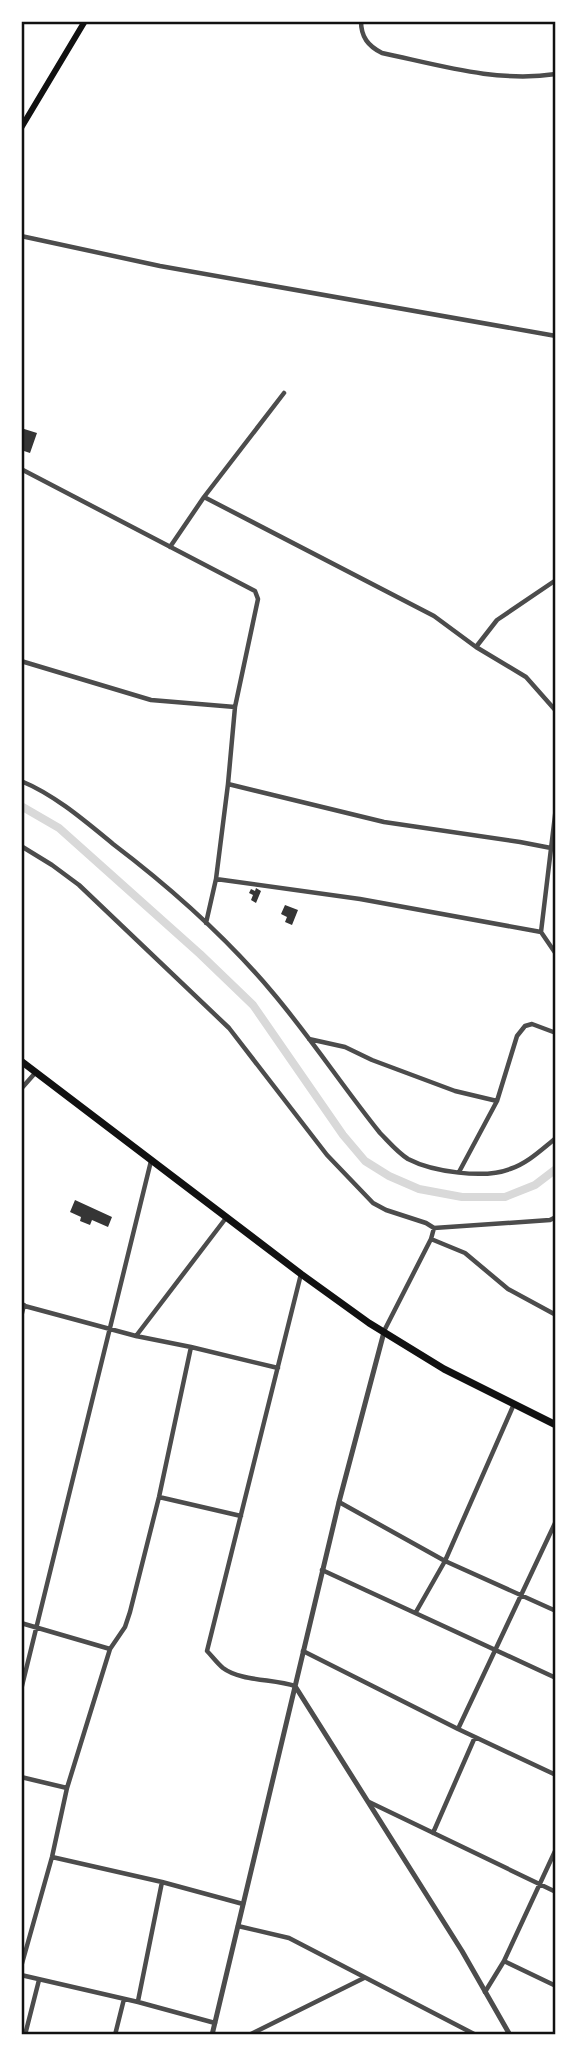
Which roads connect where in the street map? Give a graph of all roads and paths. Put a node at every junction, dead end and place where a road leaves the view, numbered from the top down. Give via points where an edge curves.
1 (85, 21) edge
2 (361, 21) edge
3 (556, 74) edge
4 (21, 128) edge
5 (21, 236) edge
6 (556, 336) edge
7 (284, 393) dead end
8 (21, 470) edge
9 (204, 497) junction
10 (170, 547) junction
11 (556, 580) edge
12 (476, 648) junction
13 (21, 661) edge
14 (235, 706) junction
15 (556, 711) edge
16 (21, 781) edge
17 (228, 784) junction
18 (556, 807) edge
19 (21, 846) edge
20 (551, 848) junction
21 (216, 879) junction
22 (206, 924) junction
23 (541, 933) junction
24 (556, 954) edge
25 (556, 1033) edge
26 (308, 1038) junction
27 (21, 1061) edge
28 (36, 1072) junction
29 (21, 1089) edge
30 (497, 1101) junction
31 (556, 1138) edge
32 (150, 1161) junction
33 (459, 1172) junction
34 (556, 1217) edge
35 (226, 1218) junction
36 (434, 1228) junction
37 (431, 1239) junction
38 (301, 1274) junction
39 (22, 1305) edge
40 (556, 1315) edge
41 (21, 1317) edge
42 (110, 1329) junction
43 (384, 1332) junction
44 (136, 1336) junction
45 (191, 1347) junction
46 (278, 1368) junction
47 (514, 1404) junction
48 (556, 1424) edge
49 (159, 1497) junction
50 (339, 1502) junction
51 (241, 1516) junction
52 (556, 1521) edge
53 (554, 1533) edge
54 (445, 1561) junction
55 (322, 1570) junction
56 (522, 1597) junction
57 (556, 1611) edge
58 (416, 1612) junction
59 (21, 1623) edge
60 (36, 1627) junction
61 (110, 1648) junction
62 (495, 1650) junction
63 (303, 1651) junction
64 (556, 1678) edge
65 (295, 1686) junction
66 (21, 1690) edge
67 (458, 1729) junction
68 (475, 1737) junction
69 (556, 1775) edge
70 (21, 1777) edge
71 (66, 1788) junction
72 (369, 1802) junction
73 (433, 1833) junction
74 (556, 1849) edge
75 (52, 1857) junction
76 (162, 1882) junction
77 (540, 1884) junction
78 (556, 1892) edge
79 (243, 1904) junction
80 (238, 1926) junction
81 (504, 1961) junction
82 (21, 1967) edge
83 (21, 1975) edge
84 (365, 1977) junction
85 (39, 1980) junction
86 (556, 1986) edge
87 (485, 1993) junction
88 (124, 1999) junction
89 (138, 2001) junction
90 (215, 2023) junction
91 (25, 2035) edge
92 (115, 2035) edge
93 (212, 2035) edge
94 (249, 2035) edge
95 (476, 2035) edge
96 (510, 2035) edge

1 - 4 main road
2 - 3 street via 366,41 382,53 491,76
5 - 6 street
7 - 9 street
8 - 10 street
9 - 10 street
9 - 12 street via 434,616
10 - 14 street via 258,595
11 - 12 street via 497,620
12 - 15 street via 526,677
13 - 14 street via 151,699
14 - 17 street
16 - 22 street via 85,821 163,882
17 - 20 street via 373,820
17 - 21 street
18 - 20 street
19 - 36 street via 79,886 229,1028 327,1156 373,1203
20 - 23 street
21 - 22 street
21 - 23 street via 360,899
22 - 26 street via 272,992
23 - 24 street
25 - 30 street via 532,1024 524,1026
26 - 30 street via 345,1047 455,1091
26 - 33 street via 393,1147 420,1164
27 - 28 highway
28 - 29 street
28 - 32 highway
30 - 33 street
31 - 33 street via 513,1168 495,1173
32 - 35 highway
32 - 42 street
34 - 36 street
35 - 38 highway
35 - 44 street
36 - 37 street
37 - 40 street via 465,1253 508,1289
37 - 43 street
38 - 43 highway
38 - 46 street
39 - 41 street
39 - 42 street
42 - 44 street
42 - 60 street
43 - 47 highway
43 - 50 street
44 - 45 street
45 - 46 street
45 - 49 street
46 - 51 street
47 - 48 highway
47 - 54 street
49 - 51 street
49 - 61 street via 125,1628
50 - 54 street
50 - 55 street
51 - 65 street via 207,1651 225,1669
52 - 53 street
53 - 56 street
54 - 56 street
54 - 58 street
55 - 58 street
55 - 63 street
56 - 57 street
56 - 62 street
58 - 62 street
59 - 60 street
60 - 61 street
60 - 66 street
61 - 71 street
62 - 64 street
62 - 67 street
63 - 65 street
63 - 67 street
65 - 72 street
65 - 79 street
67 - 68 street
68 - 69 street
68 - 73 street
70 - 71 street
71 - 75 street
72 - 73 street
72 - 87 street
73 - 77 street
74 - 77 street
75 - 76 street
75 - 82 street
76 - 79 street
76 - 89 street
77 - 78 street
77 - 81 street
79 - 80 street
80 - 84 street via 289,1938
80 - 90 street
81 - 86 street
81 - 87 street
83 - 85 street
84 - 94 street
84 - 95 street
85 - 88 street
85 - 91 street
87 - 96 street
88 - 89 street
88 - 92 street
89 - 90 street
90 - 93 street

